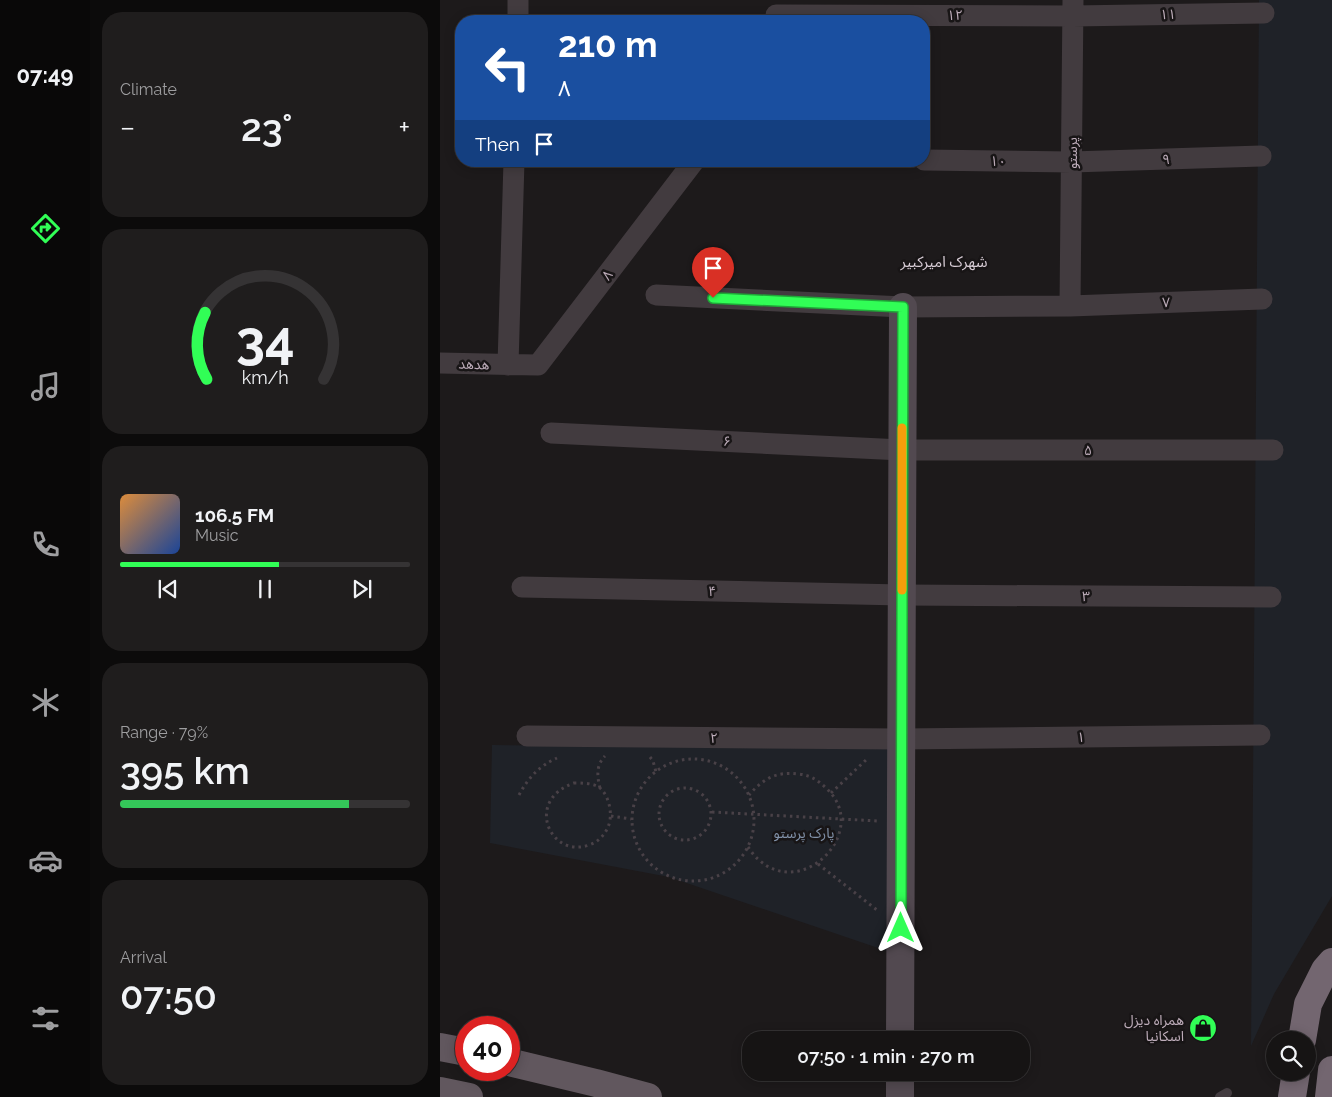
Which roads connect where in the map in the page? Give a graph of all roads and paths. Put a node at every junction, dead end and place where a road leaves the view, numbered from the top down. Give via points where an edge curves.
1 (518, 0) edge
2 (1073, 8) edge
3 (778, 12) edge
4 (1264, 13) dead end
5 (518, 15) edge
6 (1261, 156) dead end
7 (930, 160) edge
8 (1072, 162) junction
9 (514, 167) edge
10 (689, 167) edge
11 (656, 295) dead end
12 (1262, 299) dead end
13 (1070, 306) junction
14 (903, 307) junction
15 (440, 363) edge
16 (508, 366) junction
17 (551, 433) dead end
18 (902, 450) junction
19 (1273, 450) dead end
20 (522, 587) dead end
21 (902, 595) junction
22 (1271, 597) dead end
23 (1260, 735) dead end
24 (526, 736) dead end
25 (895, 739) junction
26 (611, 750) dead end
27 (646, 753) dead end
28 (598, 755) dead end
29 (561, 756) dead end
30 (605, 757) junction
31 (656, 772) junction
32 (600, 788) junction
33 (831, 793) junction
34 (519, 795) dead end
35 (749, 795) junction
36 (712, 812) junction
37 (753, 814) junction
38 (611, 816) junction
39 (631, 819) junction
40 (841, 819) junction
41 (901, 822) junction
42 (748, 847) junction
43 (818, 864) junction
44 (901, 928) junction
45 (1332, 962) edge
46 (900, 1031) edge
47 (1304, 1031) edge
48 (440, 1047) edge
49 (455, 1050) edge
50 (520, 1065) edge
51 (1332, 1070) edge
52 (900, 1081) edge
53 (1295, 1081) edge
54 (440, 1091) edge
55 (469, 1097) edge
56 (648, 1097) edge
57 (900, 1097) edge
58 (1292, 1097) edge
59 (1329, 1097) edge

1 - 5 street
2 - 3 street, ۱۲
2 - 4 street, ۱۱
2 - 8 street, پرستو
6 - 8 street, ۹
7 - 8 street, ۱۰
8 - 13 street, پرستو
9 - 16 street
10 - 16 street, ۸ via 538,365
11 - 14 street
12 - 13 street, ۷
13 - 14 street, ۷
14 - 18 street
15 - 16 street, هدهد
17 - 18 street, ۶
18 - 19 street, ۵
18 - 21 street
20 - 21 street, ۴
21 - 22 street, ۳
21 - 25 street
23 - 25 street, ۱
24 - 25 street, ۲
25 - 33 path
25 - 41 street
26 - 30 path
27 - 31 path
28 - 30 path
29 - 34 path via 536,770
30 - 32 path via 597,774
31 - 35 path via 671,763 707,761 724,768
31 - 39 path via 642,785
32 - 38 path via 607,798
32 - 38 path via 574,783 552,795 546,819 550,831 559,841 583,847 604,835
33 - 35 path via 820,782 789,772 773,775 759,783
33 - 40 path
35 - 37 path
36 - 36 path via 708,828 696,839 679,840 665,832 658,817 662,801 675,790 691,788 705,797
36 - 37 path
37 - 40 path
37 - 42 path
38 - 39 path
39 - 42 path via 634,837 642,854 669,876 687,881 705,880 722,874
40 - 41 path
40 - 43 path via 838,839
41 - 44 street
42 - 43 path via 758,860 788,872
43 - 44 path
44 - 46 street
45 - 47 highway via 1308,1004
48 - 49 main road
50 - 56 main road
51 - 59 highway
52 - 57 street
53 - 58 highway
54 - 55 main road

